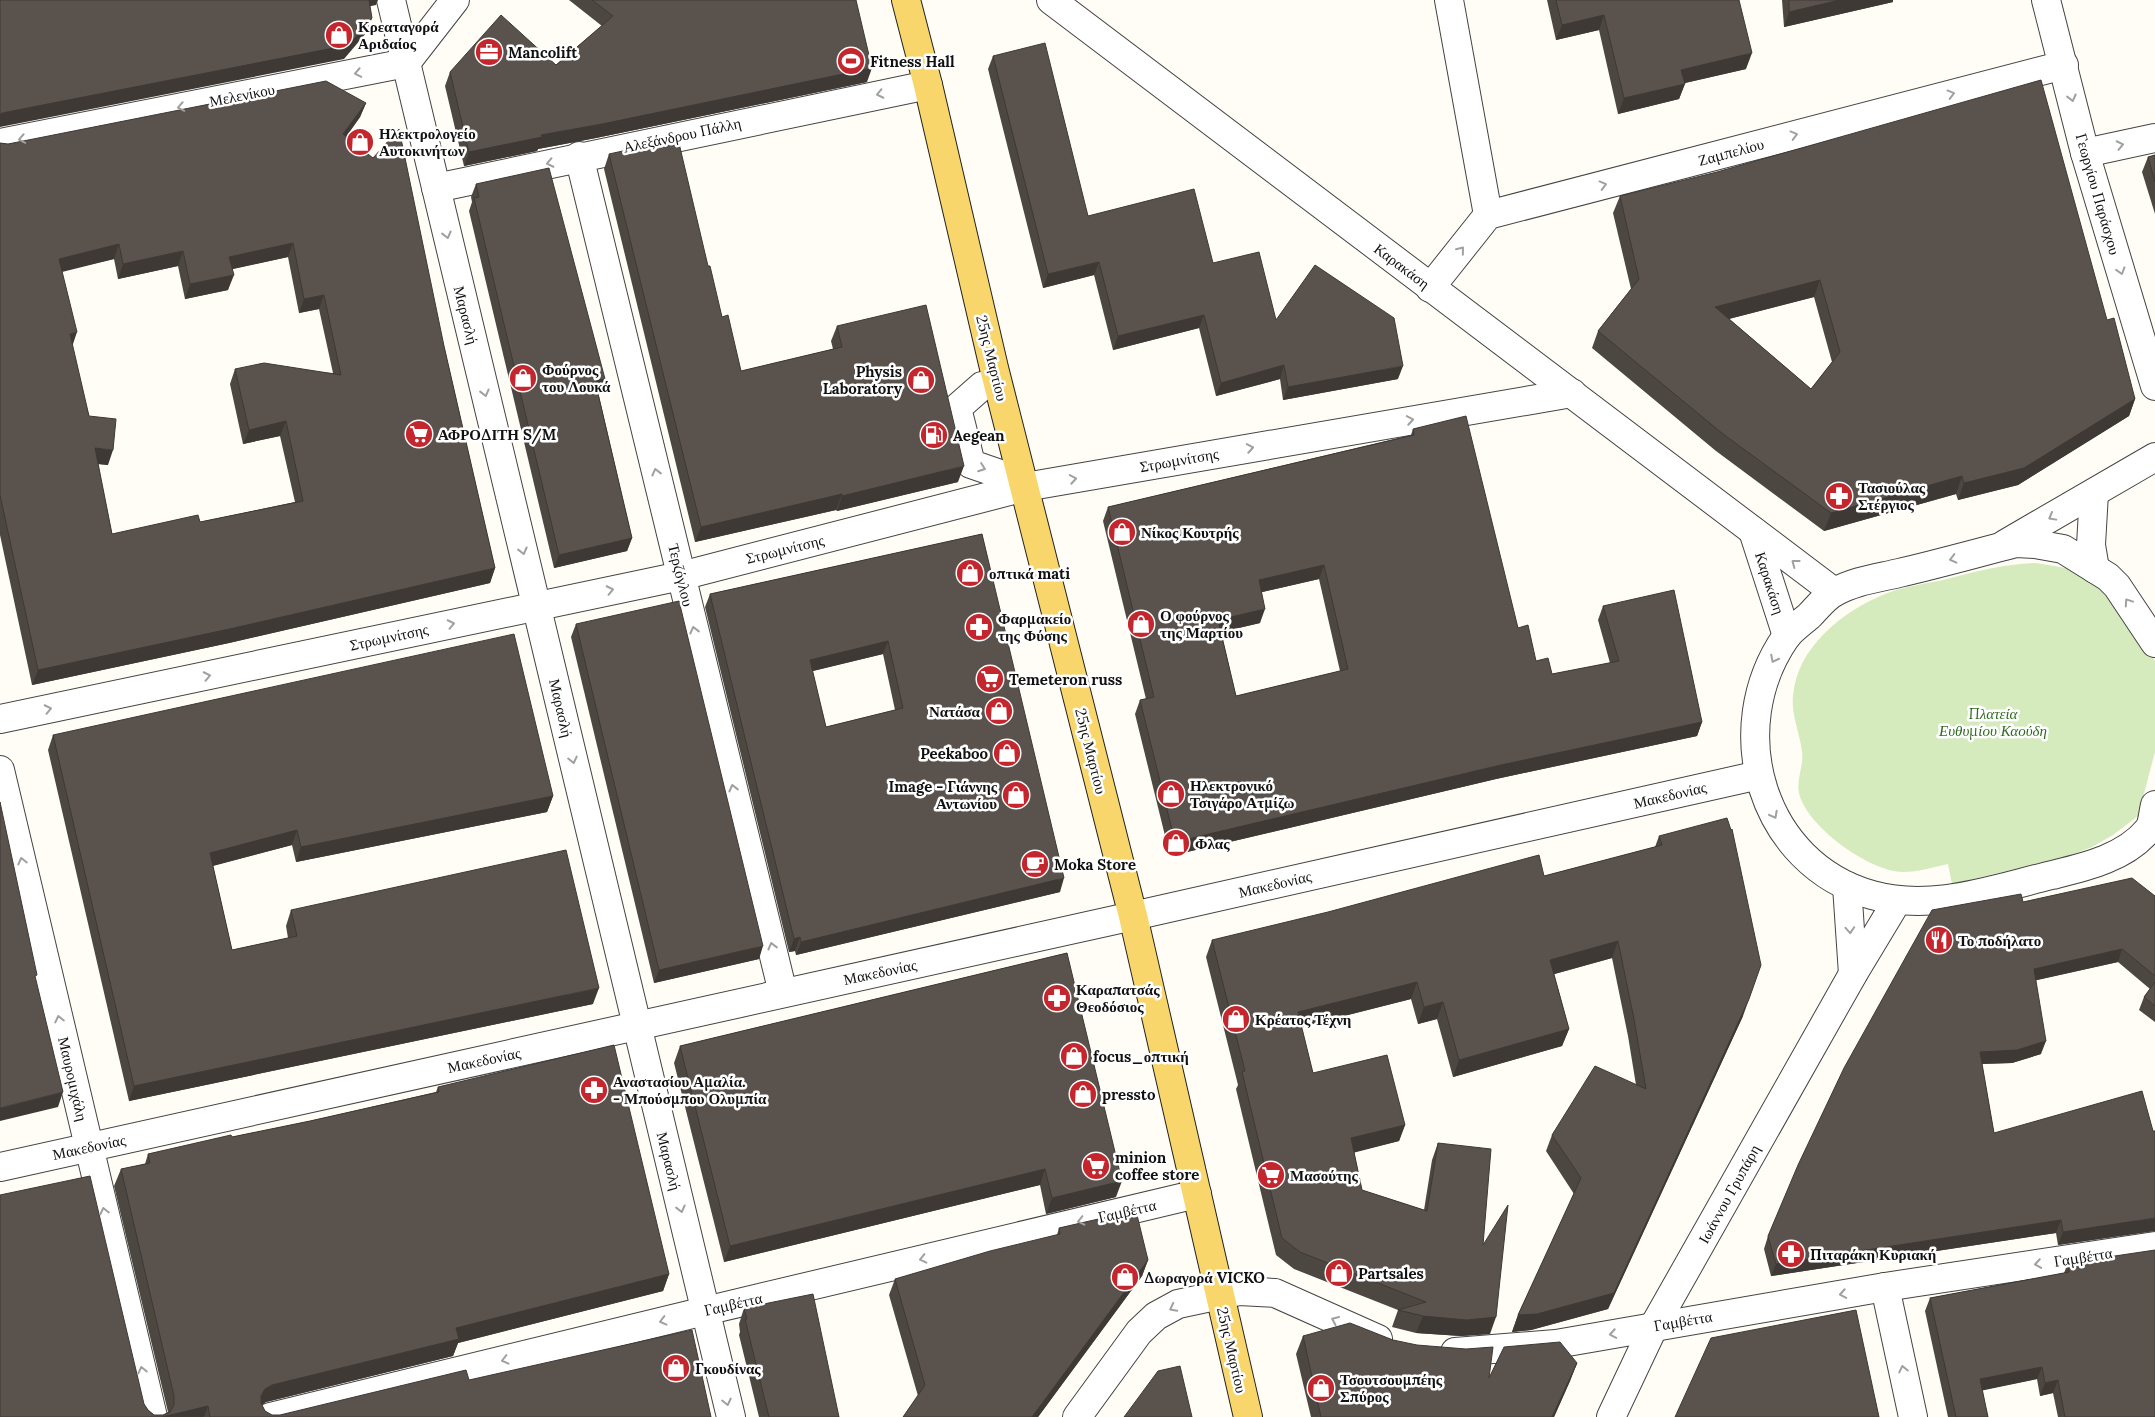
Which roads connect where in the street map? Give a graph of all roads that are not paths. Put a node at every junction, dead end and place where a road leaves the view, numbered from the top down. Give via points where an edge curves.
1 (391, 0) edge
2 (455, 0) edge
3 (906, 0) edge
4 (1051, 0) edge
5 (1449, 0) edge
6 (2046, 0) edge
7 (406, 63) junction
8 (2064, 65) junction
9 (928, 85) junction
10 (2155, 138) edge
11 (0, 143) edge
12 (2086, 153) junction
13 (579, 156) junction
14 (436, 188) junction
15 (1488, 215) junction
16 (1430, 288) junction
17 (982, 386) dead end
18 (2155, 386) edge
19 (1572, 393) junction
20 (2155, 457) edge
21 (1014, 481) junction
22 (2094, 493) junction
23 (1753, 531) junction
24 (1996, 549) junction
25 (2095, 569) junction
26 (681, 576) junction
27 (1834, 592) junction
28 (536, 606) junction
29 (1787, 636) junction
30 (2155, 643) edge
31 (0, 719) edge
32 (0, 770) edge
33 (1759, 775) junction
34 (2153, 822) edge
35 (1847, 886) junction
36 (1897, 901) junction
37 (1133, 916) junction
38 (1853, 974) junction
39 (783, 993) junction
40 (636, 1026) junction
41 (89, 1147) junction
42 (0, 1166) edge
43 (1197, 1194) junction
44 (2155, 1246) edge
45 (1885, 1287) junction
46 (1219, 1294) junction
47 (705, 1310) junction
48 (1654, 1326) junction
49 (1399, 1345) edge
50 (1430, 1350) edge
51 (153, 1417) edge
52 (270, 1417) edge
53 (731, 1417) edge
54 (1077, 1417) edge
55 (1248, 1417) edge
56 (1611, 1417) edge
57 (1913, 1417) edge

1 - 7 street, Μαρασλή
2 - 7 street
3 - 9 main road, 25ης Μαρτίου
4 - 16 street, Καρακάση
5 - 15 street
6 - 8 street, Γεωργίου Παράσχου
7 -> 11 street, Μελενίκου
7 - 14 street, Μαρασλή
8 -> 12 street, Γεωργίου Παράσχου
15 -> 8 street, Ζαμπελίου
9 -> 13 street, Αλεξάνδρου Πάλλη
9 - 21 main road, 25ης Μαρτίου via 994,368
12 -> 10 street
12 -> 18 street, Γεωργίου Παράσχου
13 -> 14 street, Αλεξάνδρου Πάλλη
26 -> 13 street, Τερζόγλου
14 -> 28 street, Μαρασλή
16 -> 15 street
16 - 19 street, Καρακάση
17 -> 21 street via 958,408 971,464
21 -> 19 street, Στρωμνίτσης
19 - 23 street, Καρακάση
20 - 22 street
21 - 26 street, Στρωμνίτσης
21 - 37 main road, 25ης Μαρτίου
22 -> 24 street
22 - 25 street via 2091,537
27 -> 23 street, Καρακάση
23 - 29 street, Καρακάση
24 - 25 street via 2016,544 2049,546 2063,549
24 -> 27 street via 1876,577
30 -> 25 street via 2117,586
28 -> 26 street, Στρωμνίτσης
39 -> 26 street, Τερζόγλου
27 - 29 street
31 -> 28 street, Στρωμνίτσης
28 -> 40 street, Μαρασλή
29 -> 33 street via 1760,695 1754,730
41 -> 32 street, Μαυρομιχάλη
33 -> 35 street via 1773,814 1787,836 1804,856
33 - 37 street, Μακεδονίας
34 - 36 street via 2118,853 2094,864 1949,900
35 - 36 street
35 -> 38 street
36 - 38 street, Ιωάννου Γρυπάρη
37 - 39 street, Μακεδονίας
37 - 43 main road, 25ης Μαρτίου
38 - 48 street, Ιωάννου Γρυπάρη
39 - 40 street, Μακεδονίας
40 - 41 street, Μακεδονίας
40 -> 47 street, Μαρασλή
41 - 42 street, Μακεδονίας
51 -> 41 street, Μαυρομιχάλη
43 - 46 main road, 25ης Μαρτίου
43 -> 47 street, Γαμβέττα
44 -> 45 street, Γαμβέττα
45 -> 48 street, Γαμβέττα
57 -> 45 street
49 -> 46 street via 1275,1293 1239,1290
46 -> 54 street via 1178,1304 1156,1316 1139,1332
46 - 55 main road, 25ης Μαρτίου
47 -> 52 street, Γαμβέττα
47 -> 53 street, Μαρασλή
48 -> 50 street, Γαμβέττα via 1556,1344 1461,1352
48 - 56 street, Ιωάννου Γρυπάρη

